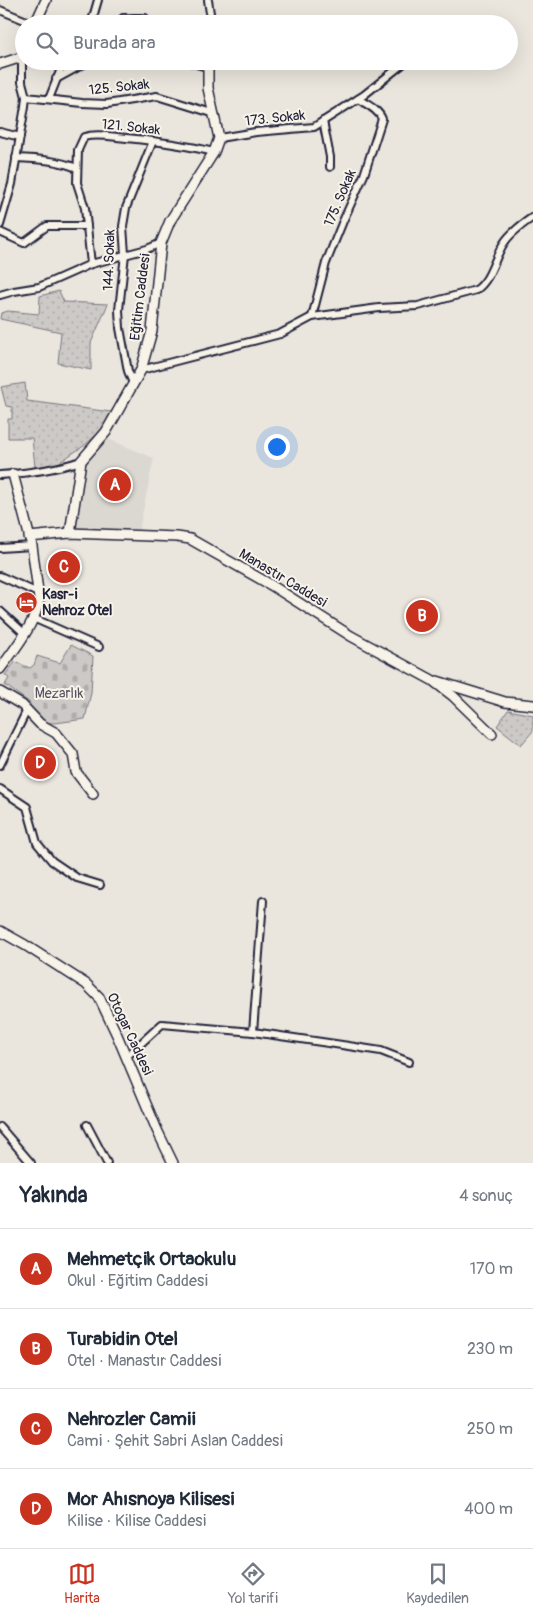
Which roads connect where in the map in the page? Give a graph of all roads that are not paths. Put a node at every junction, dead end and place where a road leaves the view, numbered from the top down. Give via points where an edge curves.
1 (46, 0) edge
2 (98, 0) edge
3 (208, 0) edge
4 (0, 10) edge
5 (39, 15) edge
6 (94, 15) edge
7 (210, 15) edge
8 (15, 16) edge
9 (15, 58) edge
10 (0, 64) edge
11 (22, 70) edge
12 (60, 70) edge
13 (72, 70) edge
14 (208, 70) edge
15 (395, 70) edge
16 (56, 79) junction
17 (26, 97) junction
18 (49, 99) junction
19 (358, 99) junction
20 (212, 113) junction
21 (323, 121) junction
22 (0, 132) edge
23 (20, 137) junction
24 (219, 138) junction
25 (153, 141) junction
26 (214, 152) junction
27 (16, 158) junction
28 (330, 167) dead end
29 (77, 168) junction
30 (533, 217) edge
31 (0, 226) edge
32 (87, 226) junction
33 (0, 232) edge
34 (161, 243) junction
35 (125, 254) junction
36 (91, 264) junction
37 (0, 295) edge
38 (312, 317) junction
39 (141, 370) junction
40 (133, 383) junction
41 (81, 461) junction
42 (13, 474) junction
43 (0, 475) edge
44 (70, 534) junction
45 (30, 541) junction
46 (0, 548) edge
47 (0, 576) edge
48 (38, 593) junction
49 (0, 611) edge
50 (33, 618) junction
51 (24, 633) junction
52 (99, 647) dead end
53 (0, 669) edge
54 (432, 680) junction
55 (0, 692) edge
56 (533, 705) edge
57 (27, 710) junction
58 (492, 734) dead end
59 (3, 751) edge
60 (0, 765) edge
61 (0, 789) edge
62 (92, 794) dead end
63 (100, 885) dead end
64 (263, 901) dead end
65 (0, 931) edge
66 (252, 1032) junction
67 (126, 1057) junction
68 (409, 1062) dead end
69 (87, 1125) dead end
70 (0, 1126) edge
71 (170, 1162) edge
72 (31, 1163) edge
73 (107, 1163) edge

1 - 5 street
2 - 6 street
3 - 7 street
4 - 8 street
9 - 10 street
11 - 17 street
12 - 16 street
13 - 16 street
14 - 20 street
15 - 19 street, 173. Sokak
16 - 18 street
17 - 18 street, 125. Sokak
17 - 23 street
18 - 20 street, 125. Sokak via 107,104 157,96
19 - 21 street, 173. Sokak
19 - 38 street, 175. Sokak via 376,110 382,119 364,175 326,263
20 - 24 street
21 - 24 street, 173. Sokak via 314,127
21 - 28 street
22 - 23 street
23 - 27 street
24 - 26 street, Eğitim Caddesi
25 - 26 street, 121. Sokak
25 - 29 street, 121. Sokak via 96,135 84,137 78,150
25 - 35 street, 144. Sokak via 126,208 123,226
26 - 34 street, Eğitim Caddesi via 170,220
27 - 29 street via 66,163
27 - 31 street
29 - 32 street, 121. Sokak via 77,183
30 - 38 street via 504,242 483,285 476,290 418,306
32 - 33 street via 47,226 24,243
32 - 36 street, 121. Sokak
34 - 35 street
34 - 39 street, Eğitim Caddesi via 152,331
35 - 36 street
35 - 40 street, 144. Sokak via 120,328
36 - 37 street via 38,287
38 - 39 street via 280,334
39 - 40 street, Eğitim Caddesi
40 - 41 street, Eğitim Caddesi via 106,432
41 - 42 street via 58,469
41 - 44 street
42 - 43 street
42 - 45 street
44 - 45 street, Manastır Caddesi
44 - 54 street, Manastır Caddesi via 190,540
45 - 46 street
45 - 48 street
47 - 48 street
48 - 50 street via 38,607
49 - 51 street
50 - 51 street
50 - 52 street
51 - 53 street
54 - 56 street via 505,702
54 - 58 street, Manastır Caddesi via 454,696
55 - 57 street
57 - 59 street
57 - 62 street via 56,734 73,754 76,772
59 - 60 street
61 - 63 street via 27,807 37,843 52,861 77,878
64 - 66 street
65 - 67 street, Otogar Caddesi via 86,984 99,997
66 - 67 street via 162,1024
66 - 68 street via 382,1051
67 - 71 street, Otogar Caddesi
69 - 73 street
70 - 72 street

